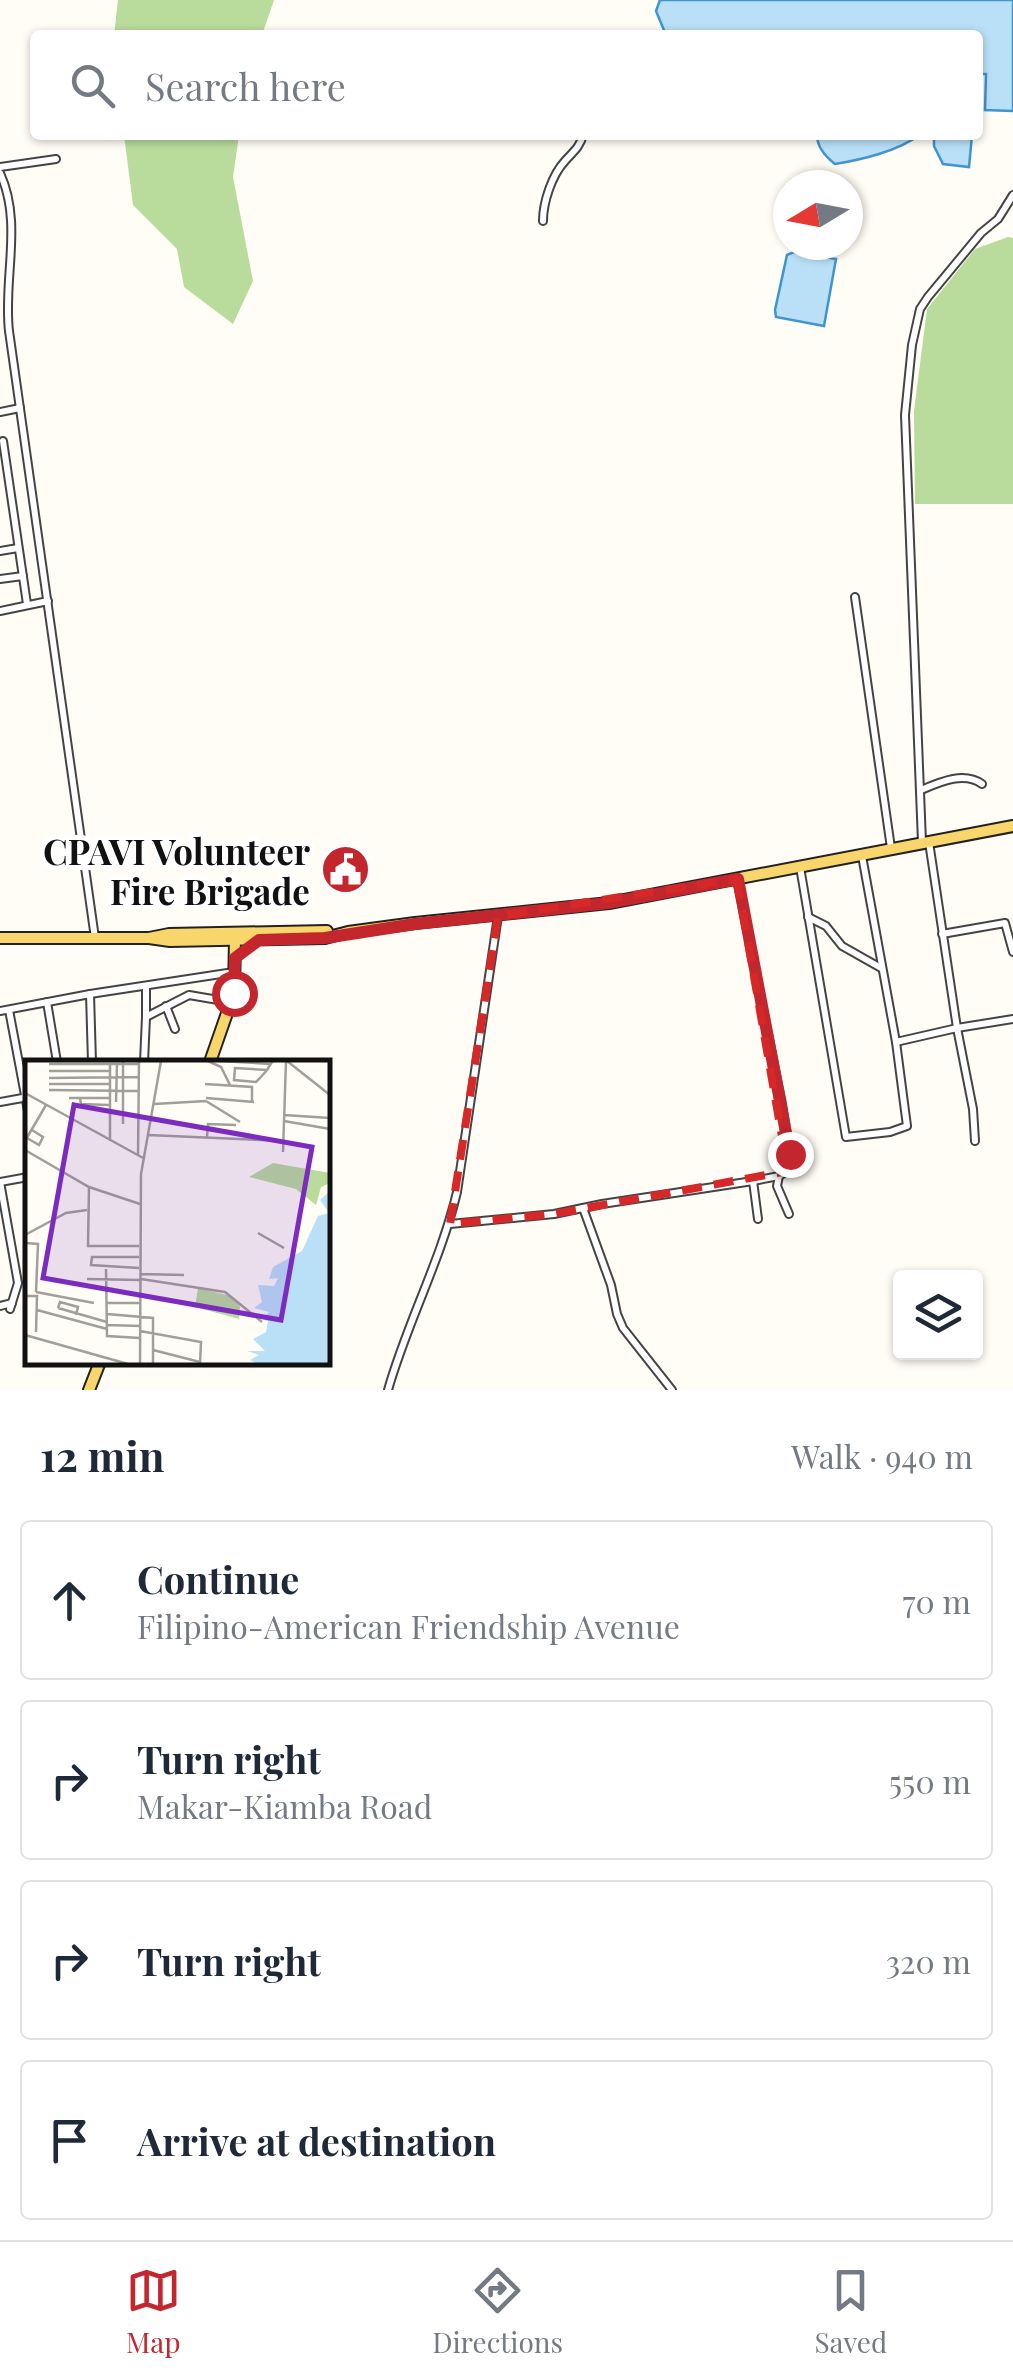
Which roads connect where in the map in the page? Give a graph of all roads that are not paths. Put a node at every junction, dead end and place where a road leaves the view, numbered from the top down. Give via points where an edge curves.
1 (582, 140) edge
2 (56, 159) dead end
3 (1, 175) edge
4 (1013, 194) edge
5 (543, 221) dead end
6 (0, 344) edge
7 (12, 344) junction
8 (20, 408) junction
9 (0, 412) edge
10 (24, 438) junction
11 (2, 442) edge
12 (3, 468) edge
13 (10, 494) junction
14 (0, 496) edge
15 (18, 548) junction
16 (0, 551) edge
17 (22, 576) junction
18 (0, 580) edge
19 (855, 597) dead end
20 (48, 601) junction
21 (26, 604) junction
22 (0, 610) edge
23 (982, 784) dead end
24 (921, 790) junction
25 (1013, 826) edge
26 (925, 843) junction
27 (891, 849) junction
28 (862, 854) junction
29 (800, 867) junction
30 (738, 879) junction
31 (498, 916) junction
32 (808, 918) junction
33 (1009, 922) edge
34 (348, 932) junction
35 (942, 934) junction
36 (235, 937) junction
37 (0, 938) edge
38 (95, 938) junction
39 (149, 938) junction
40 (259, 940) junction
41 (212, 941) junction
42 (1013, 952) edge
43 (235, 964) junction
44 (882, 969) junction
45 (146, 986) junction
46 (90, 994) junction
47 (47, 1002) junction
48 (232, 1002) junction
49 (166, 1006) junction
50 (4, 1011) edge
51 (146, 1017) junction
52 (1013, 1020) edge
53 (956, 1028) junction
54 (175, 1029) dead end
55 (896, 1042) junction
56 (57, 1060) edge
57 (92, 1060) edge
58 (144, 1060) edge
59 (211, 1060) edge
60 (25, 1093) edge
61 (25, 1097) edge
62 (0, 1102) edge
63 (975, 1141) dead end
64 (779, 1176) junction
65 (25, 1178) edge
66 (753, 1180) junction
67 (0, 1182) edge
68 (583, 1208) junction
69 (788, 1214) dead end
70 (758, 1219) dead end
71 (450, 1224) junction
72 (0, 1306) edge
73 (99, 1365) edge
74 (89, 1390) edge
75 (388, 1390) edge
76 (672, 1390) edge

1 - 5 street via 562,164 543,205
2 - 3 street
3 - 7 street via 11,208
4 - 24 street via 928,297 912,345 904,415
6 - 7 street
7 - 8 street
8 - 9 street
8 - 10 street
10 - 11 street
10 - 20 street
11 - 12 street
12 - 13 street
13 - 14 street
13 - 15 street
15 - 16 street
15 - 17 street
17 - 18 street
17 - 21 street
19 - 27 street
20 - 21 street
20 - 38 street
21 - 22 street
23 - 24 street via 966,778
24 - 26 street
25 - 26 main road
26 - 27 main road
26 - 35 street
27 - 28 main road
28 - 29 main road
28 - 44 street
29 - 30 main road
29 - 32 street
30 - 31 main road
30 - 64 street via 790,1154 788,1171
31 - 34 main road
31 - 71 street
32 - 44 street
32 - 55 street via 846,1137 907,1126
33 - 35 street
33 - 42 street
34 - 36 main road
34 - 40 main road
35 - 53 street
36 - 39 main road
36 - 40 main road
36 - 41 main road
36 - 43 main road
37 - 38 main road
38 - 39 main road
39 - 41 main road
40 - 43 main road
41 - 43 main road
43 - 45 street
43 - 48 main road
44 - 55 street
45 - 46 street
45 - 51 street
46 - 47 street
46 - 57 street
47 - 50 street
47 - 56 street
48 - 49 street via 189,995
48 - 59 main road
49 - 51 street
49 - 54 street
50 - 60 street
51 - 58 street
52 - 53 street
53 - 55 street
53 - 63 street
61 - 62 street
64 - 66 street
64 - 69 street
65 - 67 street
66 - 68 street
66 - 70 street
67 - 72 street via 18,1284 12,1306
68 - 71 street
68 - 76 street via 612,1284 616,1314
71 - 75 street
73 - 74 main road

